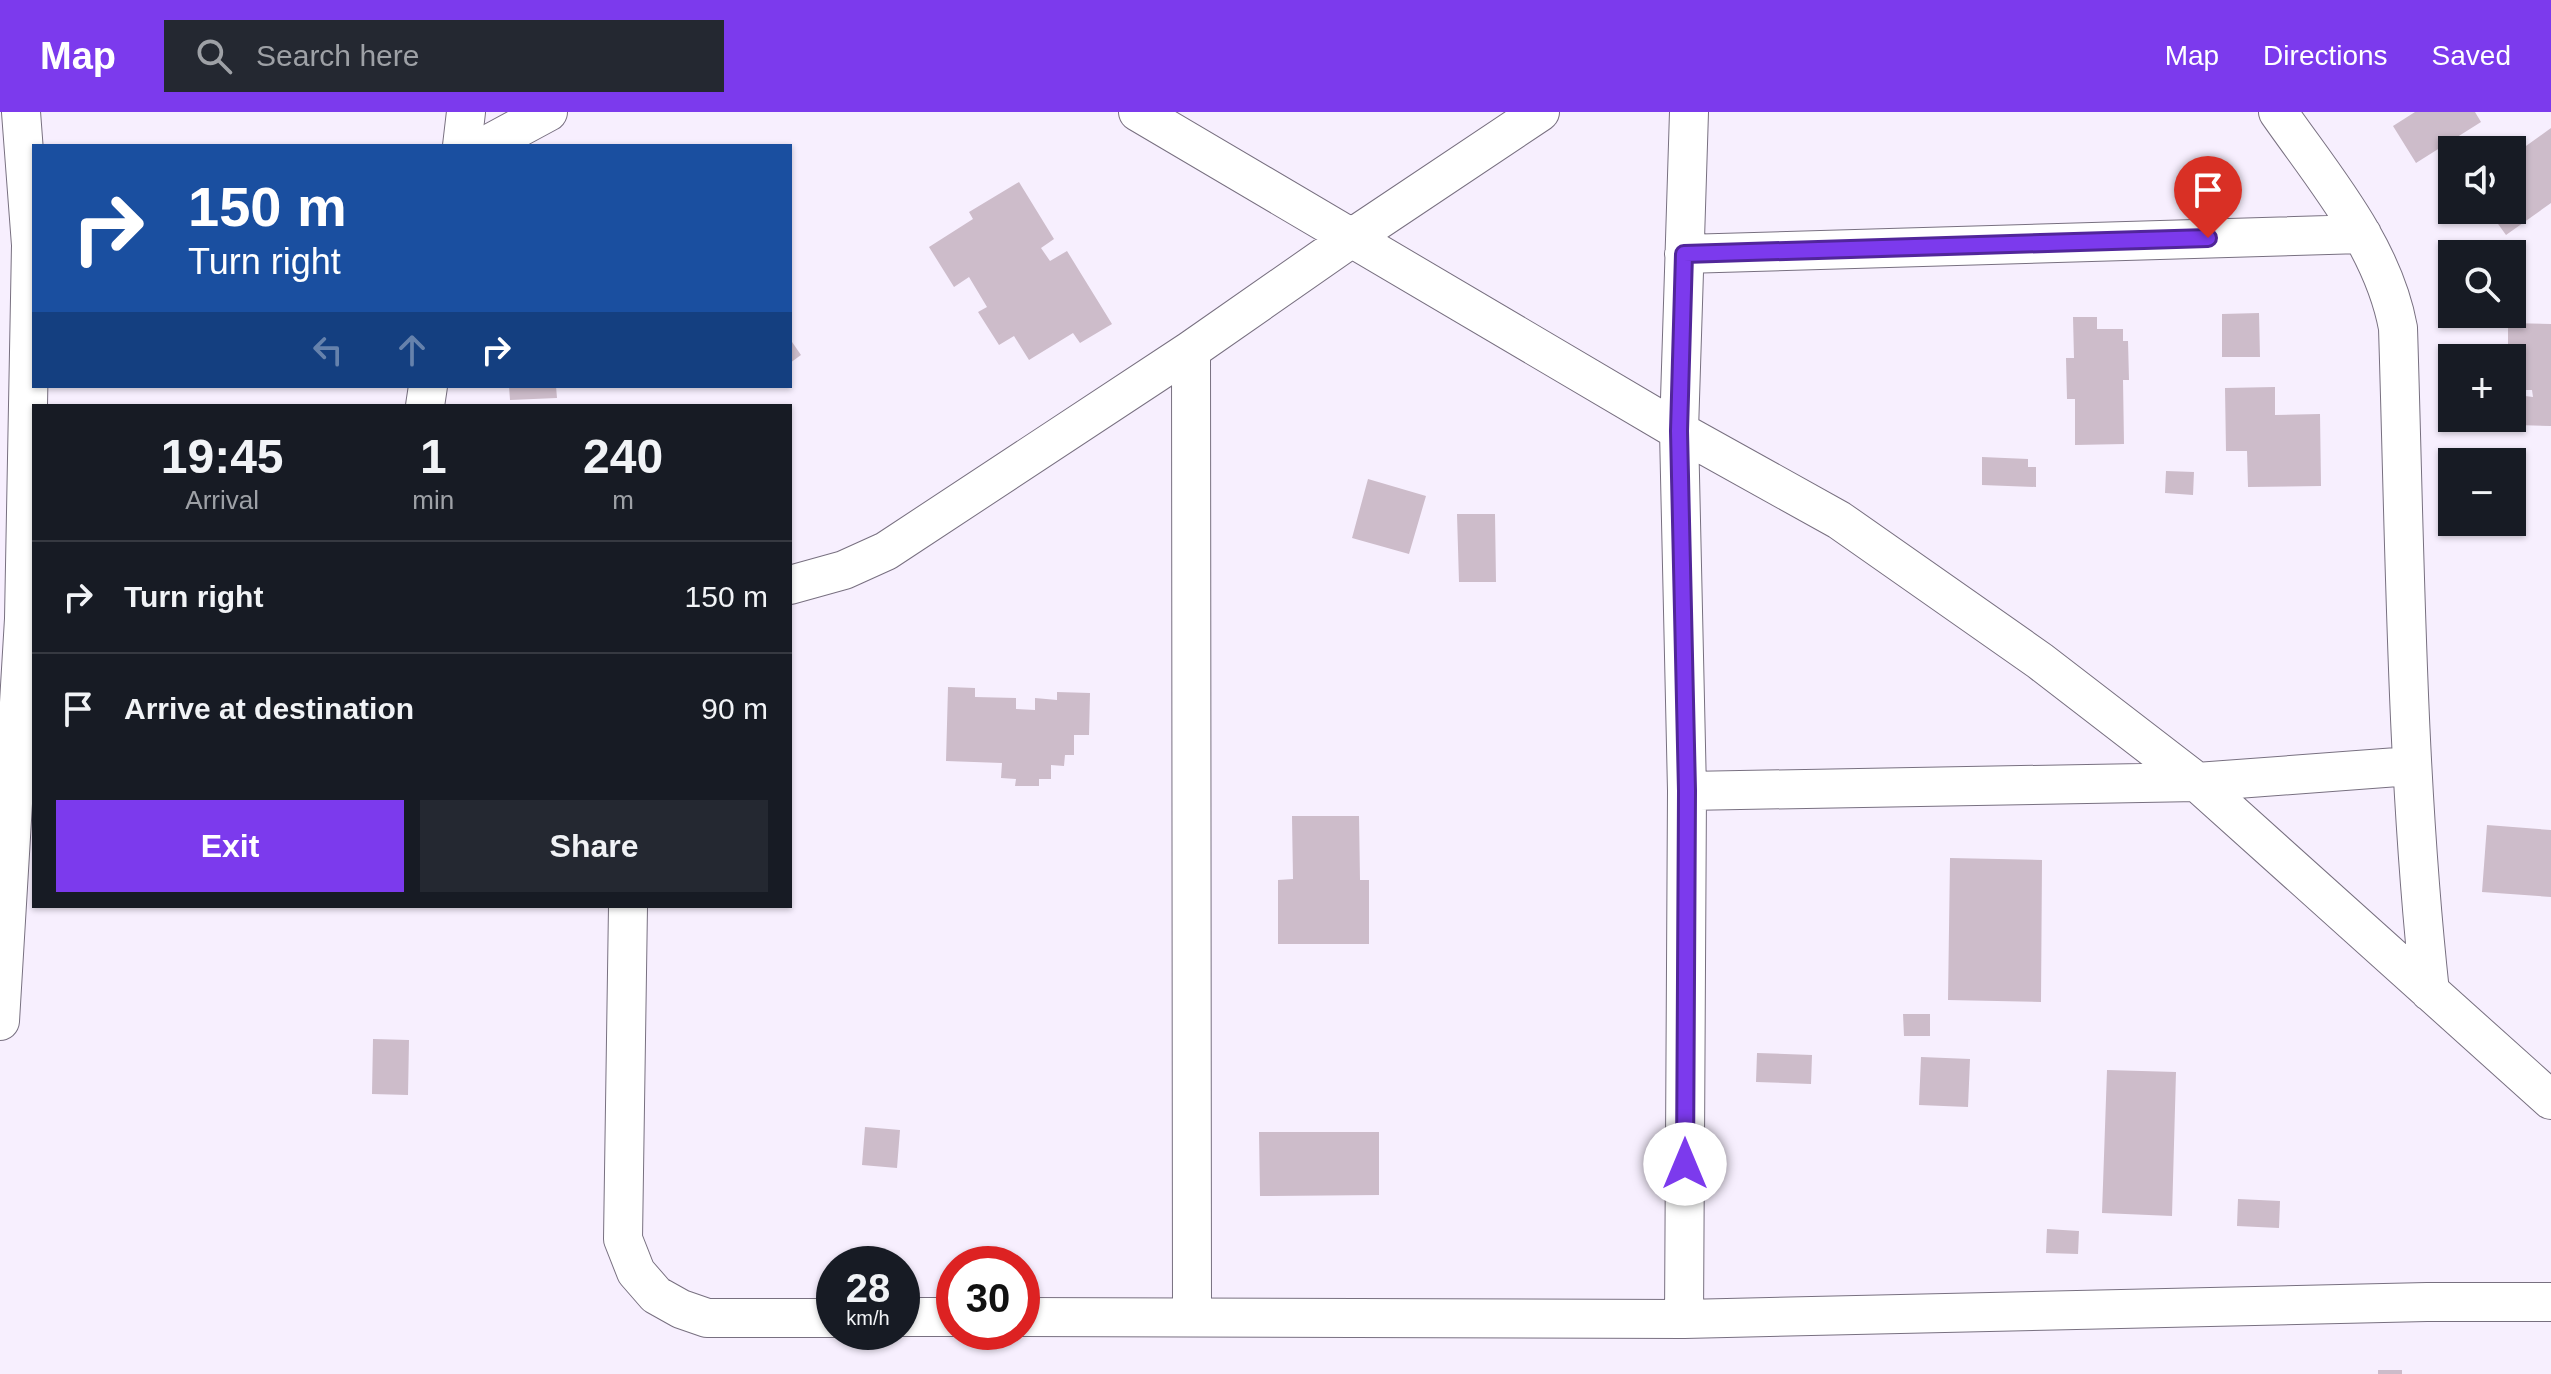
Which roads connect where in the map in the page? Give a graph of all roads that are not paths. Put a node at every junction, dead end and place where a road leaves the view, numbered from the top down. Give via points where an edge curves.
1 (21, 112) edge
2 (466, 112) edge
3 (548, 112) edge
4 (1138, 112) edge
5 (1540, 112) edge
6 (1689, 112) edge
7 (2278, 112) edge
8 (462, 144) edge
9 (489, 144) edge
10 (2362, 234) junction
11 (1353, 237) junction
12 (1684, 254) junction
13 (1191, 350) junction
14 (1679, 431) junction
15 (792, 584) edge
16 (19, 616) edge
17 (2411, 766) junction
18 (2197, 782) junction
19 (1687, 791) junction
20 (628, 908) edge
21 (2430, 992) junction
22 (0, 1021) edge
23 (2551, 1100) edge
24 (2551, 1302) edge
25 (1192, 1316) junction
26 (1040, 1317) edge
27 (816, 1318) edge
28 (1684, 1319) junction

1 - 16 street via 31,245
2 - 8 street
3 - 9 street
4 - 11 street
5 - 11 street
6 - 12 street
7 - 10 street
10 - 12 street
10 - 17 street via 2384,279 2398,328
11 - 13 street
11 - 14 street
12 - 14 street
13 - 15 street via 886,551 854,567
13 - 25 street
14 - 18 street via 1839,520 2040,661
14 - 19 street
16 - 22 street
17 - 18 street
17 - 21 street
18 - 19 street
18 - 21 street
19 - 28 street
20 - 27 street via 623,1239 636,1272 656,1295 707,1318
21 - 23 street
24 - 28 street
25 - 26 street
25 - 28 street

